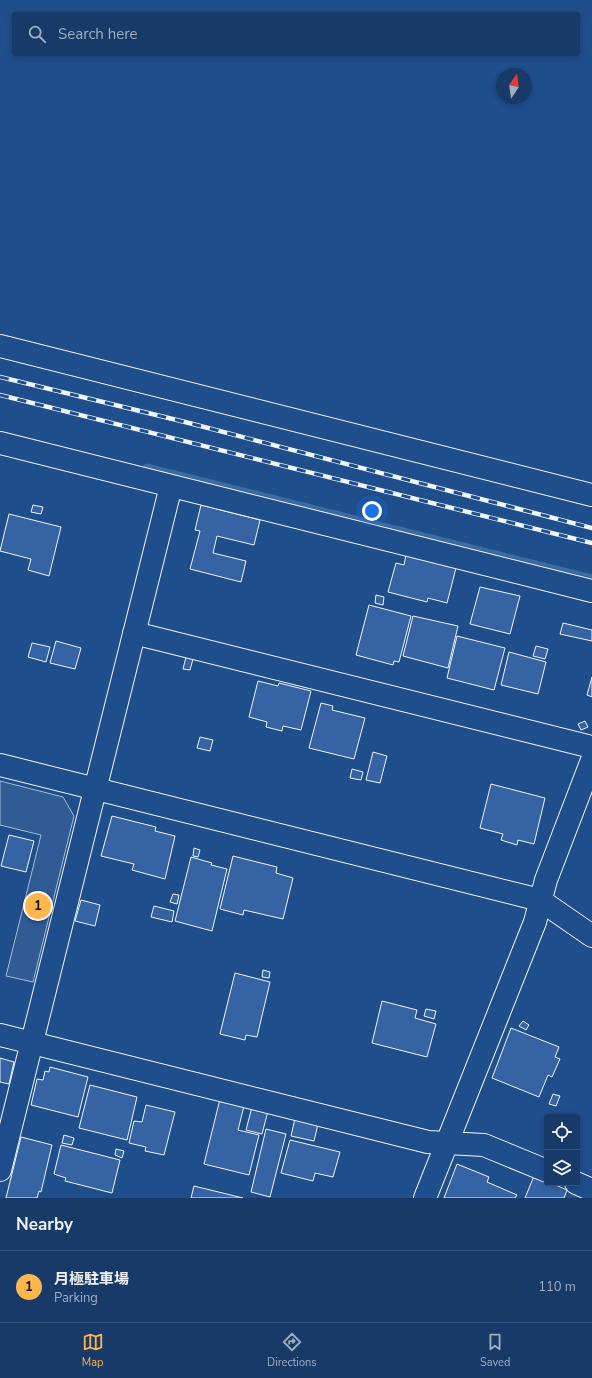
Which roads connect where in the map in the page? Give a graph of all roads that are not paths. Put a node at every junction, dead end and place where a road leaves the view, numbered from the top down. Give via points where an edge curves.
1 (0, 346) edge
2 (0, 443) edge
3 (171, 486) junction
4 (592, 495) edge
5 (592, 591) edge
6 (134, 633) junction
7 (592, 747) edge
8 (592, 760) edge
9 (0, 765) edge
10 (95, 789) junction
11 (540, 900) junction
12 (592, 936) edge
13 (0, 1035) edge
14 (32, 1043) junction
15 (446, 1143) junction
16 (0, 1170) edge
17 (544, 1170) edge
18 (580, 1185) edge
19 (592, 1190) edge
20 (425, 1198) edge

1 - 4 street
2 - 3 street
3 - 5 street
3 - 6 street
6 - 7 street
6 - 10 street
8 - 11 street
9 - 10 street
10 - 11 street
10 - 14 street
11 - 12 street
11 - 15 street via 535,922
13 - 14 street
14 - 15 street via 428,1142
14 - 16 street
15 - 17 street via 484,1145
15 - 20 street
18 - 19 street

